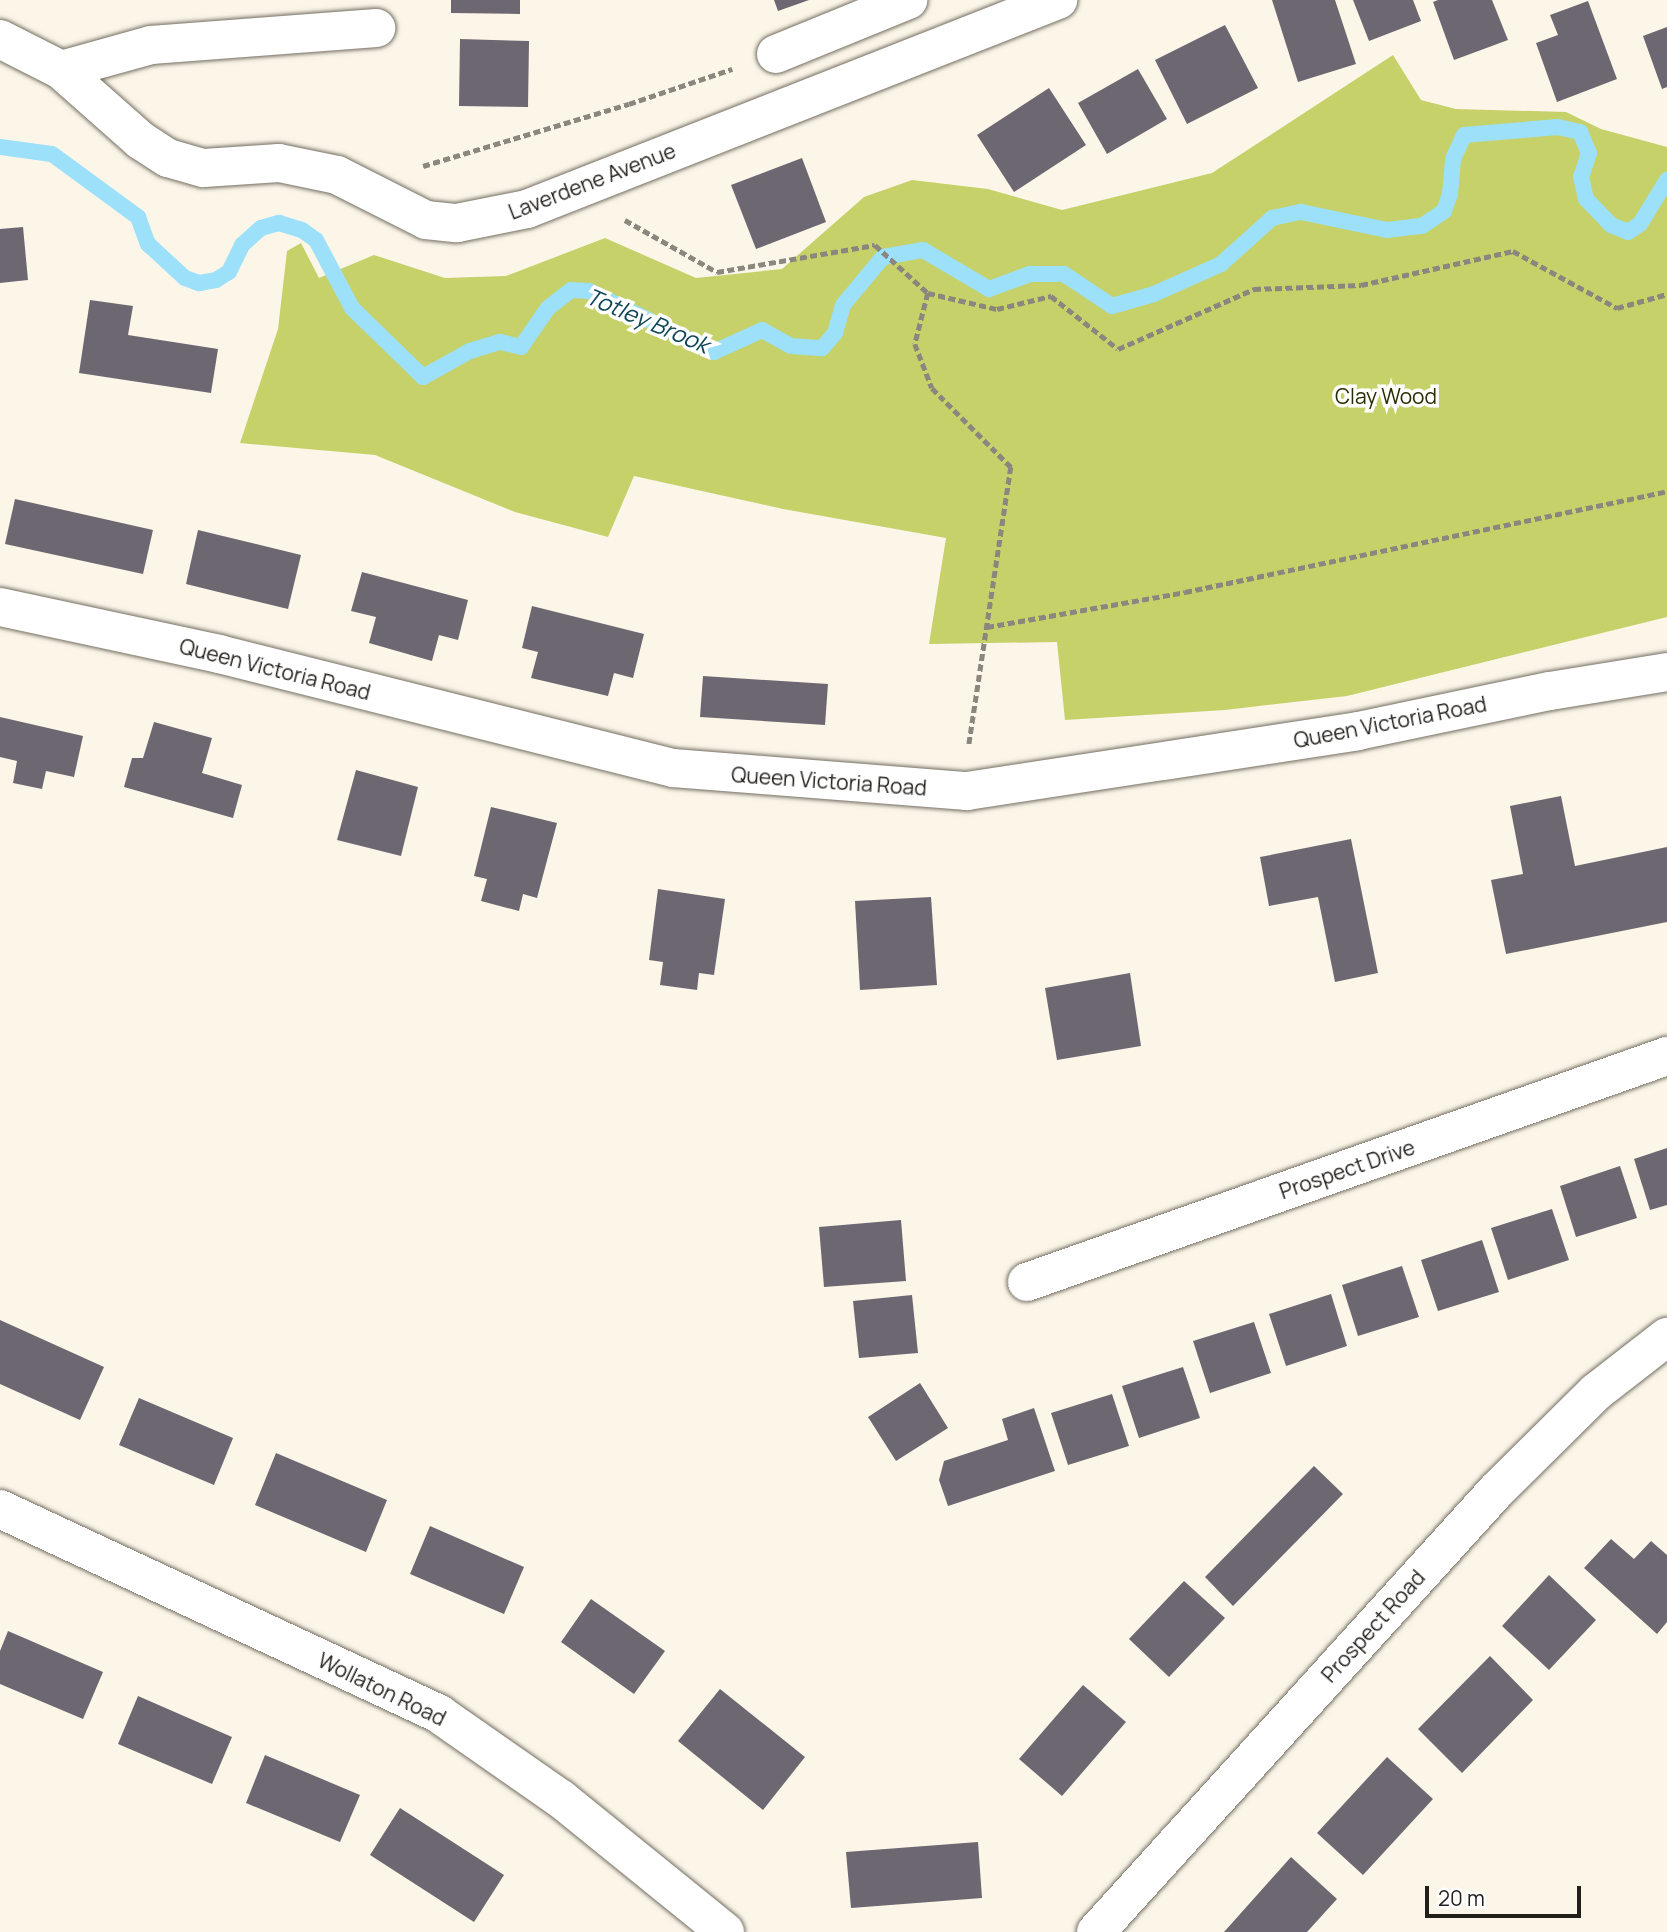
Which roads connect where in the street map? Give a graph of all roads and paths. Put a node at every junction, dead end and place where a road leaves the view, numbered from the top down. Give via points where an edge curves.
1 (908, 0) edge
2 (1058, 0) edge
3 (376, 28) dead end
4 (0, 39) edge
5 (776, 54) joint
6 (61, 70) junction
7 (419, 167) dead end
8 (584, 186) junction
9 (928, 293) junction
10 (1667, 294) edge
11 (1667, 491) edge
12 (0, 607) edge
13 (986, 626) junction
14 (1667, 672) edge
15 (962, 791) junction
16 (1667, 1056) edge
17 (1027, 1282) dead end
18 (1667, 1337) edge
19 (0, 1509) edge
20 (725, 1932) edge
21 (1096, 1932) edge

1 - 5 street
2 - 8 street, Laverdene Avenue
3 - 6 street via 151,45
4 - 6 street, Laverdene Avenue
5 - 7 path
6 - 8 street, Laverdene Avenue via 167,158 204,168 279,163 337,175 426,220 457,223 493,218
8 - 9 path via 625,220 717,272 875,244
9 - 10 path via 997,310 1051,296 1118,349 1254,289 1361,285 1513,251 1617,308
9 - 13 path via 915,344 932,388 1011,467
11 - 13 path via 1185,592
12 - 15 street, Queen Victoria Road via 219,654 673,768
13 - 15 path
14 - 15 street, Queen Victoria Road via 1358,731
16 - 17 street, Prospect Drive
18 - 21 street, Prospect Road via 1596,1392 1496,1491
19 - 20 street, Wollaton Road via 439,1714 561,1799

